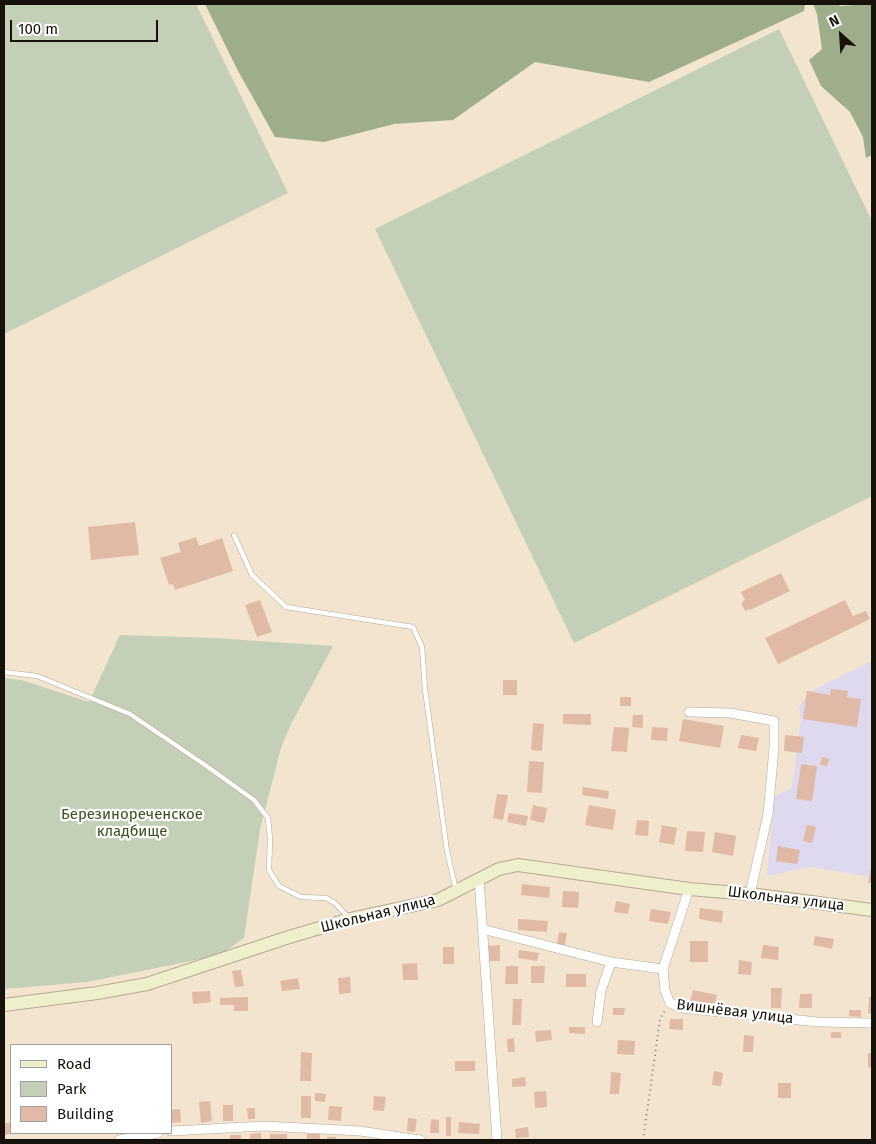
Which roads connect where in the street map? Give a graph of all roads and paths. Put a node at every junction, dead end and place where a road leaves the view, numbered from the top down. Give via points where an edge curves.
1 (234, 535) dead end
2 (4, 672) edge
3 (688, 712) dead end
4 (479, 878) junction
5 (689, 889) junction
6 (456, 890) junction
7 (750, 894) junction
8 (872, 910) edge
9 (350, 919) junction
10 (482, 929) junction
11 (611, 962) junction
12 (663, 969) junction
13 (670, 1003) junction
14 (4, 1005) edge
15 (597, 1022) dead end
16 (872, 1023) edge
17 (172, 1131) edge
18 (152, 1134) edge
19 (119, 1140) edge
20 (420, 1140) edge
21 (497, 1140) edge
22 (643, 1140) edge

1 - 6 lane via 252,575 286,607 413,627 422,647 447,851
2 - 9 lane via 36,676 130,714 205,765 254,800 268,818 269,870 279,886 301,897 326,898
3 - 7 street via 774,721 768,814
4 - 5 street, Школьная улица via 518,865
4 - 6 street, Школьная улица
4 - 10 street
5 - 7 street, Школьная улица
5 - 12 street
6 - 9 street, Школьная улица via 438,900
7 - 8 street, Школьная улица
9 - 14 street, Школьная улица via 147,984
10 - 11 street
10 - 21 street
11 - 12 street
11 - 15 street via 601,991
12 - 13 street, Вишнёвая улица
13 - 16 street, Вишнёвая улица via 682,1008 818,1022
13 - 22 path via 660,1019
17 - 20 street via 264,1126 360,1131
18 - 19 street

